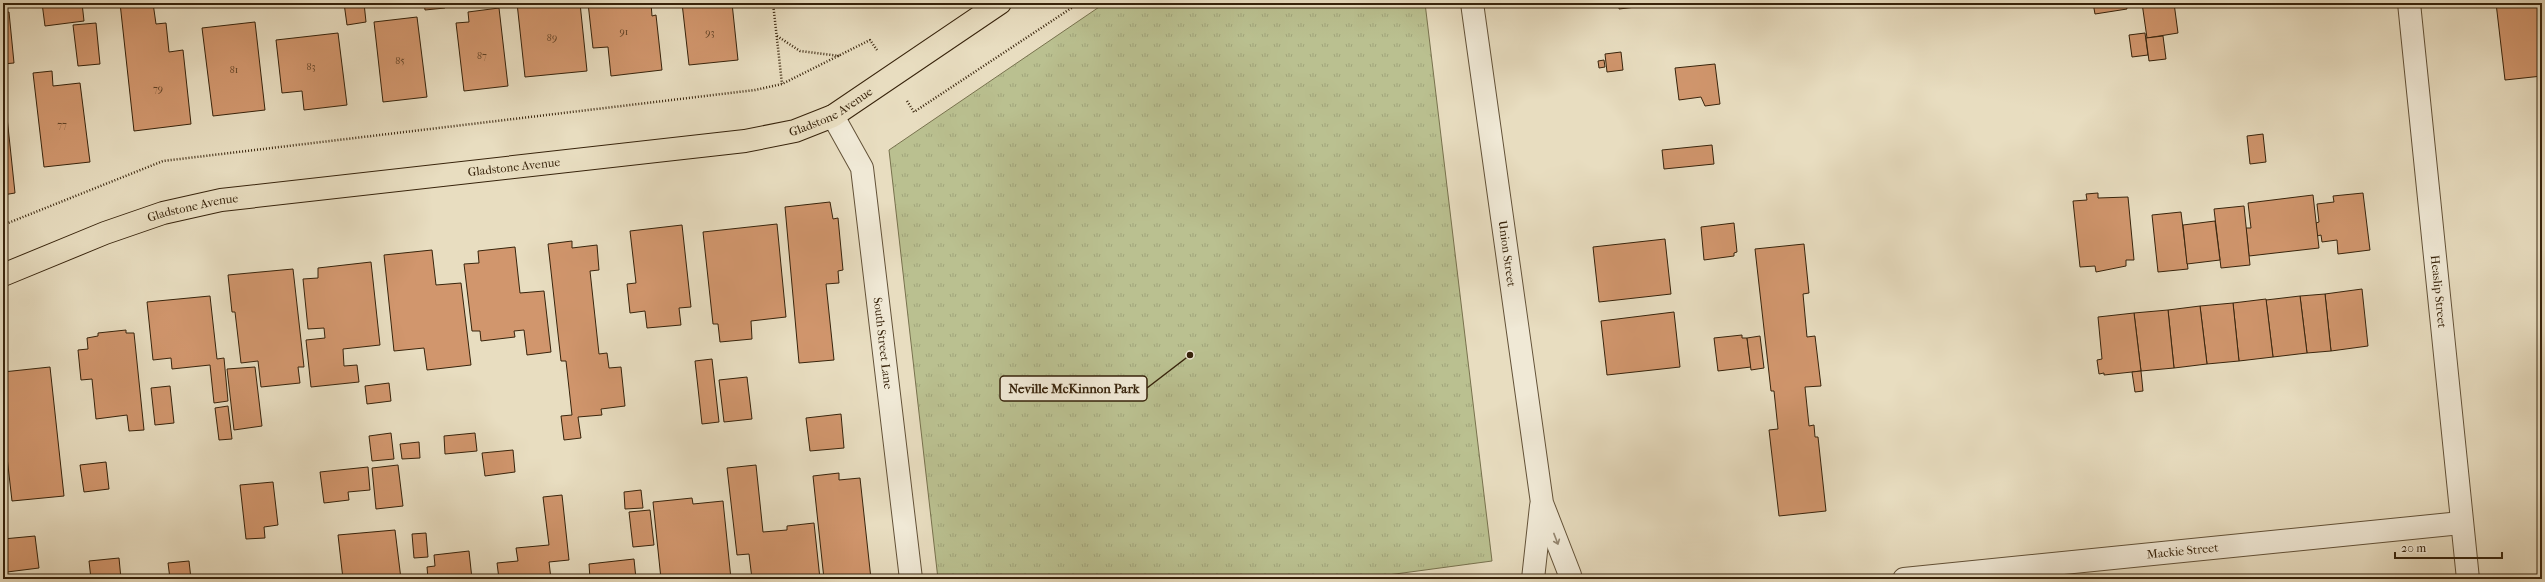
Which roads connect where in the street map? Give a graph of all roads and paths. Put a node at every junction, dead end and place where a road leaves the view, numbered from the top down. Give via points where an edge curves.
1 (773, 3) edge
2 (1000, 3) edge
3 (1079, 3) edge
4 (1472, 3) edge
5 (2409, 3) edge
6 (777, 36) junction
7 (878, 52) dead end
8 (840, 56) junction
9 (782, 84) junction
10 (914, 112) dead end
11 (833, 116) junction
12 (3, 225) edge
13 (3, 275) edge
14 (1542, 503) junction
15 (2461, 523) junction
16 (1574, 577) edge
17 (911, 579) edge
18 (1533, 579) edge
19 (1538, 579) edge
20 (1904, 579) edge
21 (2468, 579) edge

1 - 6 path
2 - 11 main road, Gladstone Avenue
3 - 10 path
4 - 14 street, Union Street
5 - 15 street, Heaslip Street
6 - 8 path via 800,51
6 - 9 path
7 - 8 path via 870,40
8 - 9 path
9 - 12 path via 748,91 163,161
11 - 13 main road, Gladstone Avenue via 795,131 745,140 221,200 163,213 105,233
11 - 17 street, South Street Lane via 862,168
14 -> 16 street, Union Street
14 - 18 street, Union Street
15 - 20 street, Mackie Street
15 - 21 street, Heaslip Street
16 - 19 street via 1552,573

